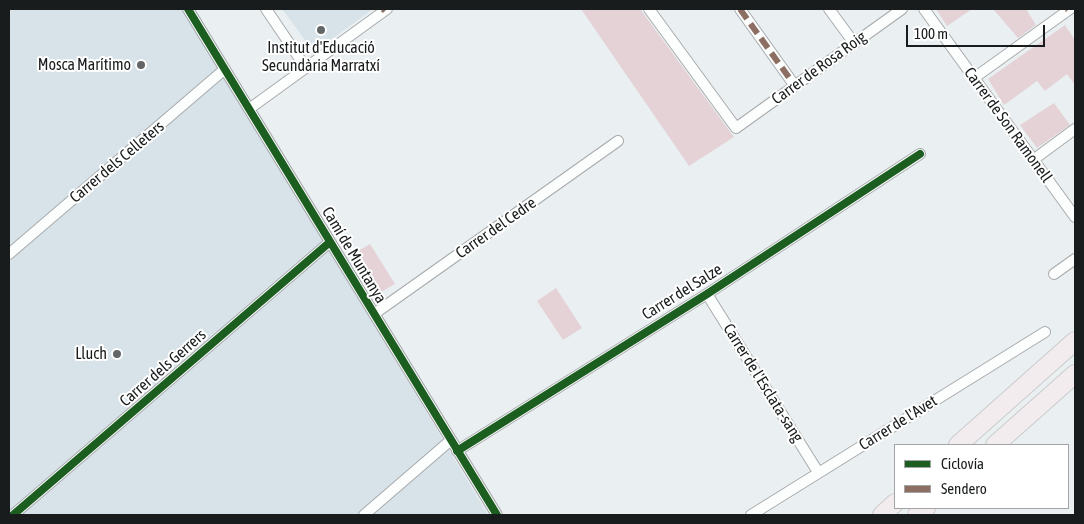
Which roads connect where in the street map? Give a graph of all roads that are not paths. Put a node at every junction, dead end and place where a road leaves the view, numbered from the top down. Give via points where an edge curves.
1 (188, 9) edge
2 (266, 9) edge
3 (385, 9) edge
4 (649, 9) edge
5 (740, 9) edge
6 (829, 9) edge
7 (902, 9) edge
8 (924, 9) edge
9 (1068, 9) edge
10 (854, 43) junction
11 (306, 68) junction
12 (225, 69) junction
13 (974, 78) junction
14 (794, 86) junction
15 (249, 109) junction
16 (1075, 129) edge
17 (618, 141) dead end
18 (920, 154) dead end
19 (1033, 160) junction
20 (1075, 217) edge
21 (330, 242) junction
22 (9, 254) edge
23 (1075, 259) edge
24 (1054, 274) dead end
25 (707, 294) junction
26 (374, 314) junction
27 (1045, 332) dead end
28 (1075, 341) edge
29 (1075, 374) edge
30 (451, 440) junction
31 (959, 444) edge
32 (996, 444) edge
33 (457, 450) junction
34 (818, 472) junction
35 (894, 504) edge
36 (13, 515) edge
37 (364, 515) edge
38 (497, 515) edge
39 (751, 515) edge
40 (882, 515) edge

1 - 12 street, Camí de Muntanya
2 - 11 street
3 - 11 street
4 - 14 street, Carrer de Rosa Roig via 736,128
5 - 14 street
6 - 10 street
7 - 10 street, Carrer de Rosa Roig
8 - 13 street, Carrer de Son Ramonell
9 - 13 street
10 - 14 street, Carrer de Rosa Roig
11 - 15 street
12 - 15 street, Camí de Muntanya
12 - 22 street, Carrer dels Celleters
13 - 19 street, Carrer de Son Ramonell
15 - 21 street, Camí de Muntanya
16 - 19 street
17 - 26 street, Carrer del Cedre
18 - 25 street, Carrer del Salze
19 - 20 street, Carrer de Son Ramonell
21 - 26 street, Camí de Muntanya
21 - 36 street, Carrer dels Gerrers
23 - 24 street
25 - 33 street, Carrer del Salze
25 - 34 street, Carrer de l'Esclata-sang
26 - 30 street, Camí de Muntanya
27 - 34 street, Carrer de l'Avet
28 - 31 highway
29 - 32 highway
30 - 33 street, Camí de Muntanya
30 - 37 street
33 - 38 street, Camí de Muntanya
34 - 39 street, Carrer de l'Avet
35 - 40 highway

